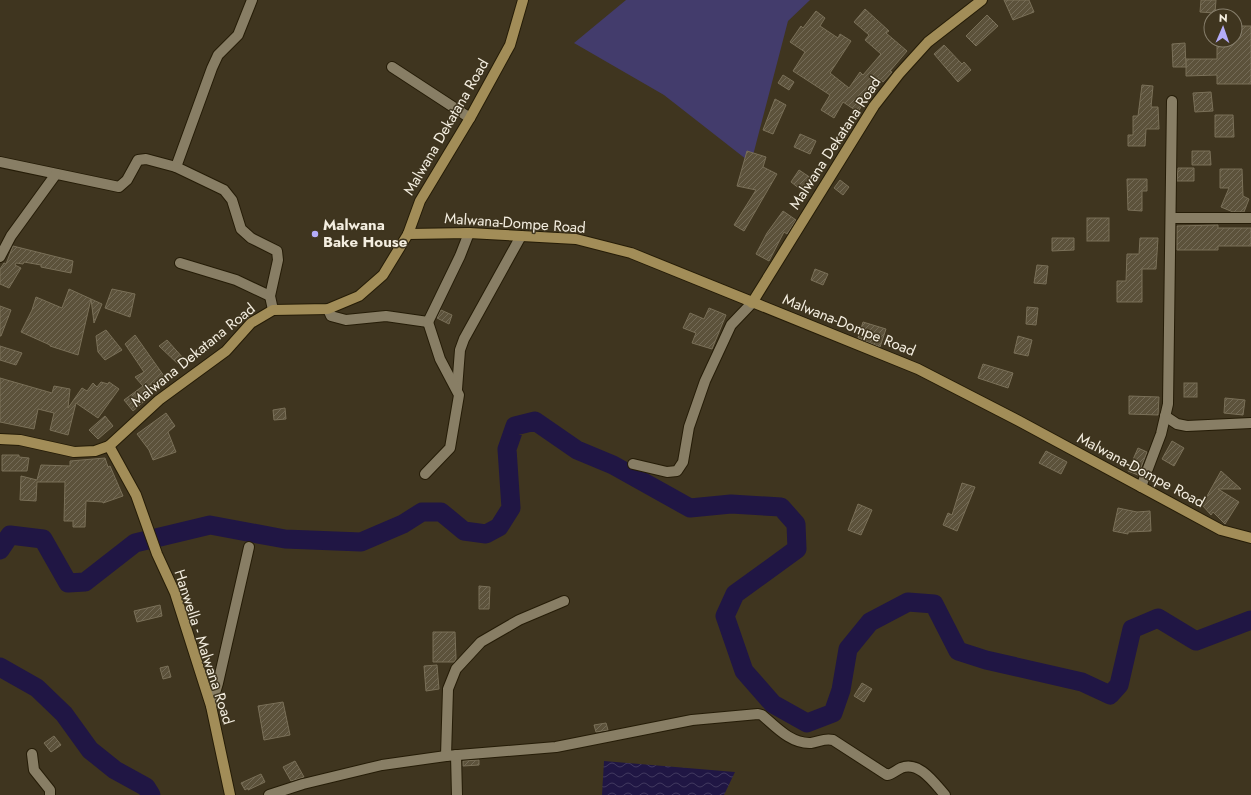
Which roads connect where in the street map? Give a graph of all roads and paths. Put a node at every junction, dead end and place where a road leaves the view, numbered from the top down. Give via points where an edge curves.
1 (252, 0) edge
2 (523, 0) edge
3 (982, 0) edge
4 (392, 67) dead end
5 (1172, 101) dead end
6 (470, 118) junction
7 (0, 162) edge
8 (176, 167) junction
9 (56, 174) junction
10 (1171, 218) junction
11 (1251, 218) edge
12 (469, 233) junction
13 (408, 234) junction
14 (521, 236) junction
15 (0, 257) edge
16 (180, 263) dead end
17 (270, 296) junction
18 (752, 303) junction
19 (328, 309) junction
20 (273, 310) junction
21 (428, 322) junction
22 (457, 389) junction
23 (1165, 416) junction
24 (1251, 424) edge
25 (0, 439) edge
26 (109, 446) junction
27 (633, 464) dead end
28 (425, 474) dead end
29 (1140, 487) junction
30 (1251, 538) edge
31 (248, 547) dead end
32 (564, 601) dead end
33 (211, 706) junction
34 (32, 754) dead end
35 (451, 756) junction
36 (50, 795) edge
37 (230, 795) edge
38 (269, 795) edge
39 (457, 795) edge
40 (944, 795) edge

1 - 8 street via 238,35 218,55 212,68
2 - 6 street, Malwana Dekatana Road via 510,45
3 - 18 street, Malwana Dekatana Road via 928,42 874,106
4 - 6 street
5 - 10 street
6 - 13 street, Malwana Dekatana Road via 420,201
7 - 9 street
8 - 9 street via 146,159 138,160 127,180 119,187
8 - 17 street via 224,190 232,200 241,229 251,238 277,251 278,260
9 - 15 street
10 - 11 street
10 - 23 street via 1168,404
12 - 13 street, Malwana-Dompe Road
12 - 14 street, Malwana-Dompe Road
12 - 21 street
13 - 19 street, Malwana Dekatana Road via 383,275 359,296
14 - 18 street, Malwana-Dompe Road via 576,239 631,253
14 - 22 street via 464,339 460,350
16 - 17 street via 236,280
17 - 20 street
18 - 27 street via 731,325 705,381 689,427 683,462 677,471 667,472
18 - 29 street, Malwana-Dompe Road via 918,369
19 - 20 street, Malwana Dekatana Road
19 - 21 street via 331,316 346,320 386,316
20 - 26 street, Malwana Dekatana Road via 251,323 226,351 159,400
21 - 22 street via 440,359
22 - 28 street via 459,395 450,448
23 - 24 street via 1177,424 1187,426
23 - 29 street via 1161,434
25 - 26 street, Malwana Dekatana Road via 20,440 74,452 95,451
26 - 33 street, Hanwella - Malwana Road via 136,495 157,554 175,593
29 - 30 street, Malwana-Dompe Road via 1221,530
31 - 33 street
32 - 35 street via 519,620 481,642 456,668 448,689
33 - 37 street, Hanwella - Malwana Road
34 - 36 street via 34,770 50,790
35 - 38 street via 382,765 302,784
35 - 39 street
35 - 40 street via 556,747 692,720 758,714 794,740 811,743 824,738 833,740 887,776 902,767 916,768 928,775

